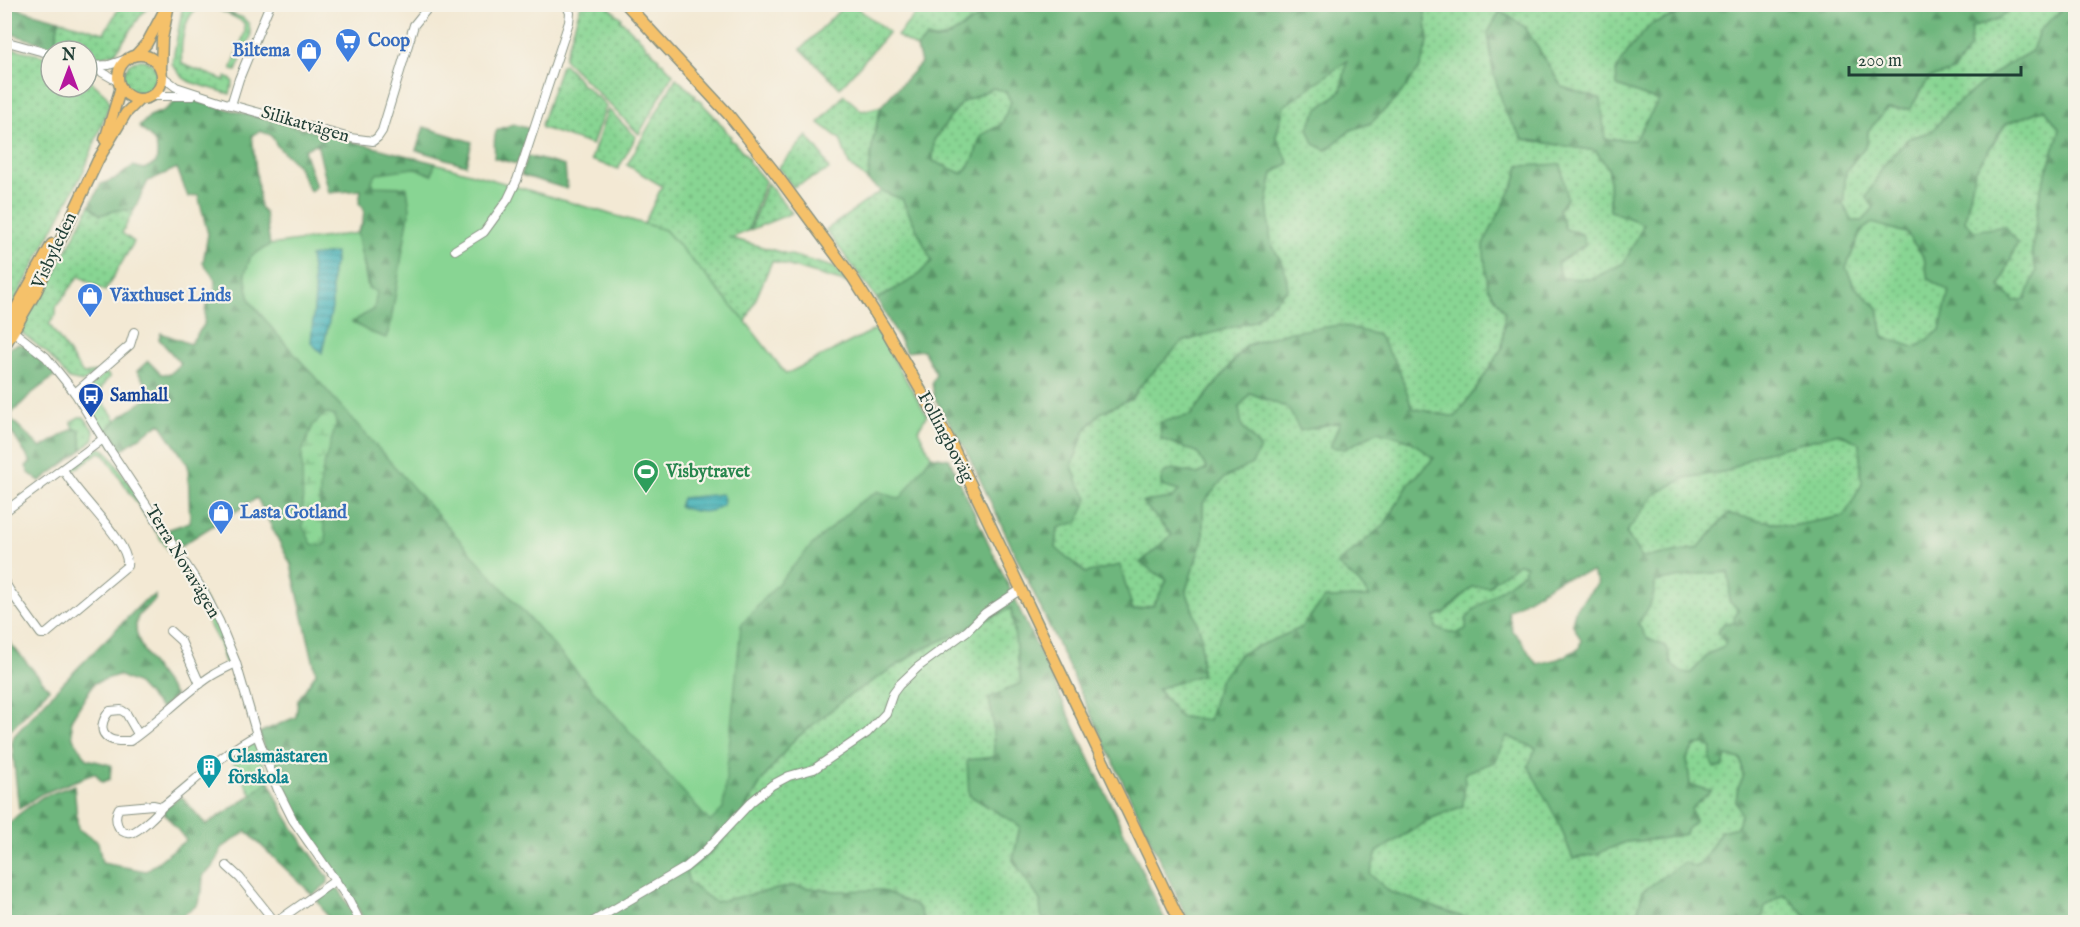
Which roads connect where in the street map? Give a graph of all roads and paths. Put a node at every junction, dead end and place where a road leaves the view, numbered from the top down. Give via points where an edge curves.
1 (168, 4) edge
2 (270, 4) edge
3 (431, 4) edge
4 (566, 4) edge
5 (626, 4) edge
6 (4, 41) edge
7 (39, 51) edge
8 (132, 57) junction
9 (99, 65) edge
10 (99, 71) edge
11 (162, 73) junction
12 (120, 85) junction
13 (152, 96) junction
14 (202, 97) junction
15 (140, 99) junction
16 (231, 105) junction
17 (98, 160) junction
18 (455, 250) dead end
19 (8, 329) edge
20 (134, 332) dead end
21 (4, 347) edge
22 (75, 393) junction
23 (103, 440) junction
24 (63, 469) junction
25 (4, 512) edge
26 (4, 581) edge
27 (1020, 590) junction
28 (170, 632) dead end
29 (236, 663) junction
30 (200, 684) junction
31 (138, 734) junction
32 (257, 735) junction
33 (162, 807) junction
34 (227, 866) dead end
35 (336, 880) junction
36 (275, 922) edge
37 (360, 922) edge
38 (592, 922) edge
39 (1180, 922) edge

1 - 8 main road via 153,34
1 - 11 main road
2 - 16 street
3 - 16 street, Silikatvägen via 414,25 382,130 372,141
4 - 18 street via 569,22 517,180 484,232
5 - 27 main road, Follingboväg via 728,114 853,278 951,443
6 - 7 street
8 - 9 street
8 - 11 main road via 152,58
8 - 12 main road via 120,69
10 - 12 street
11 - 13 main road via 160,88
11 - 14 street via 172,86
12 - 15 main road via 127,95
12 - 17 main road, Visbyleden
13 - 14 street
13 - 15 main road
14 - 16 street
15 - 17 main road, Visbyleden via 126,113
17 - 19 main road, Visbyleden
19 - 21 main road, Visbyleden
19 - 22 street, Terra Novavägen via 46,357
20 - 22 street via 130,345
22 - 23 street, Terra Novavägen
23 - 24 street
23 - 29 street, Terra Novavägen via 189,567 219,621
24 - 25 street
24 - 26 street via 82,498 109,526 128,556 127,566 46,634 34,626
27 - 38 street via 985,613 906,679 892,693 886,713 867,733 814,769 772,785 686,867
27 - 39 main road, Follingboväg
28 - 30 street via 181,641
29 - 30 street
29 - 32 street, Terra Novavägen
30 - 31 street
31 - 31 street via 130,741 113,741 104,735 103,721 110,711 121,710
32 - 33 street via 204,771
32 - 35 street, Terra Novavägen via 293,820
33 - 33 street via 131,832 117,825 115,815 119,808
34 - 36 street
35 - 36 street
35 - 37 street, Terra Novavägen

